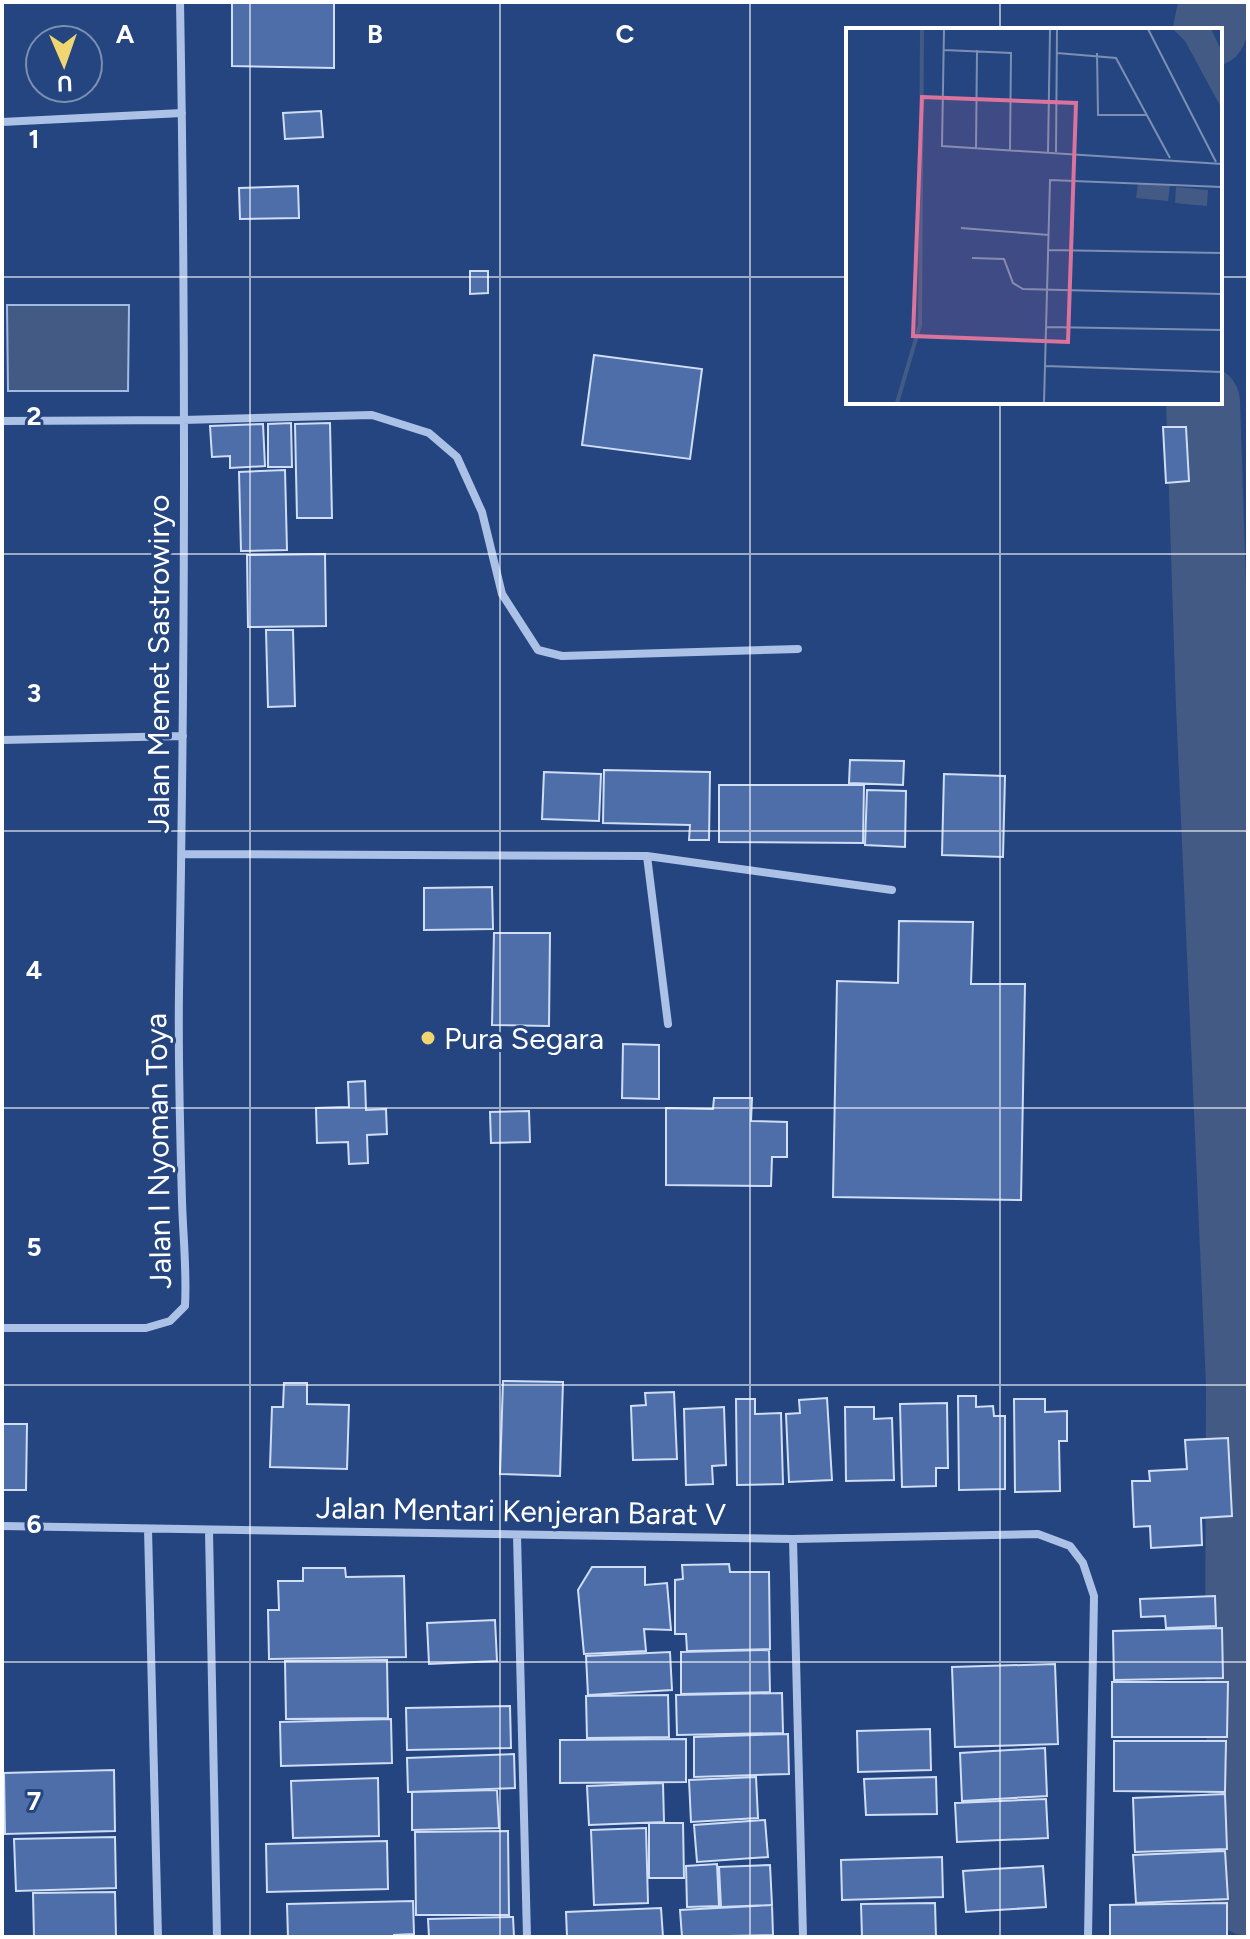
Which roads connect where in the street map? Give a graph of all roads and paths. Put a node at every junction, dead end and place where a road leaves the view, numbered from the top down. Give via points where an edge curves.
1 (180, 2) edge
2 (182, 113) junction
3 (2, 122) edge
4 (183, 420) junction
5 (2, 421) edge
6 (798, 649) dead end
7 (183, 736) junction
8 (2, 740) edge
9 (182, 854) junction
10 (647, 856) junction
11 (892, 890) dead end
12 (668, 1024) dead end
13 (2, 1328) edge
14 (2, 1526) edge
15 (148, 1529) junction
16 (209, 1531) junction
17 (517, 1535) junction
18 (793, 1539) junction
19 (158, 1937) edge
20 (217, 1937) edge
21 (527, 1937) edge
22 (803, 1937) edge
23 (1088, 1937) edge

1 - 2 street, Jalan Memet Sastrowiryo
2 - 3 street
2 - 4 street, Jalan Memet Sastrowiryo
4 - 5 street
4 - 6 street via 372,415 429,433 457,457 482,512 502,594 538,650 562,656
4 - 7 street, Jalan Memet Sastrowiryo
7 - 8 street
7 - 9 street, Jalan Memet Sastrowiryo
9 - 10 street, Jalan Memet Sastrowiryo
9 - 13 street, Jalan I Nyoman Toya via 178,1067 185,1306 170,1321 146,1328
10 - 11 street, Jalan Memet Sastrowiryo
10 - 12 street
14 - 15 street, Jalan Mentari Kenjeran Barat V
15 - 16 street, Jalan Mentari Kenjeran Barat V
15 - 19 street
16 - 17 street, Jalan Mentari Kenjeran Barat V
16 - 20 street
17 - 18 street, Jalan Mentari Kenjeran Barat V
17 - 21 street
18 - 22 street
18 - 23 street, Jalan Mentari Kenjeran Barat V via 1038,1534 1070,1546 1083,1563 1094,1596

